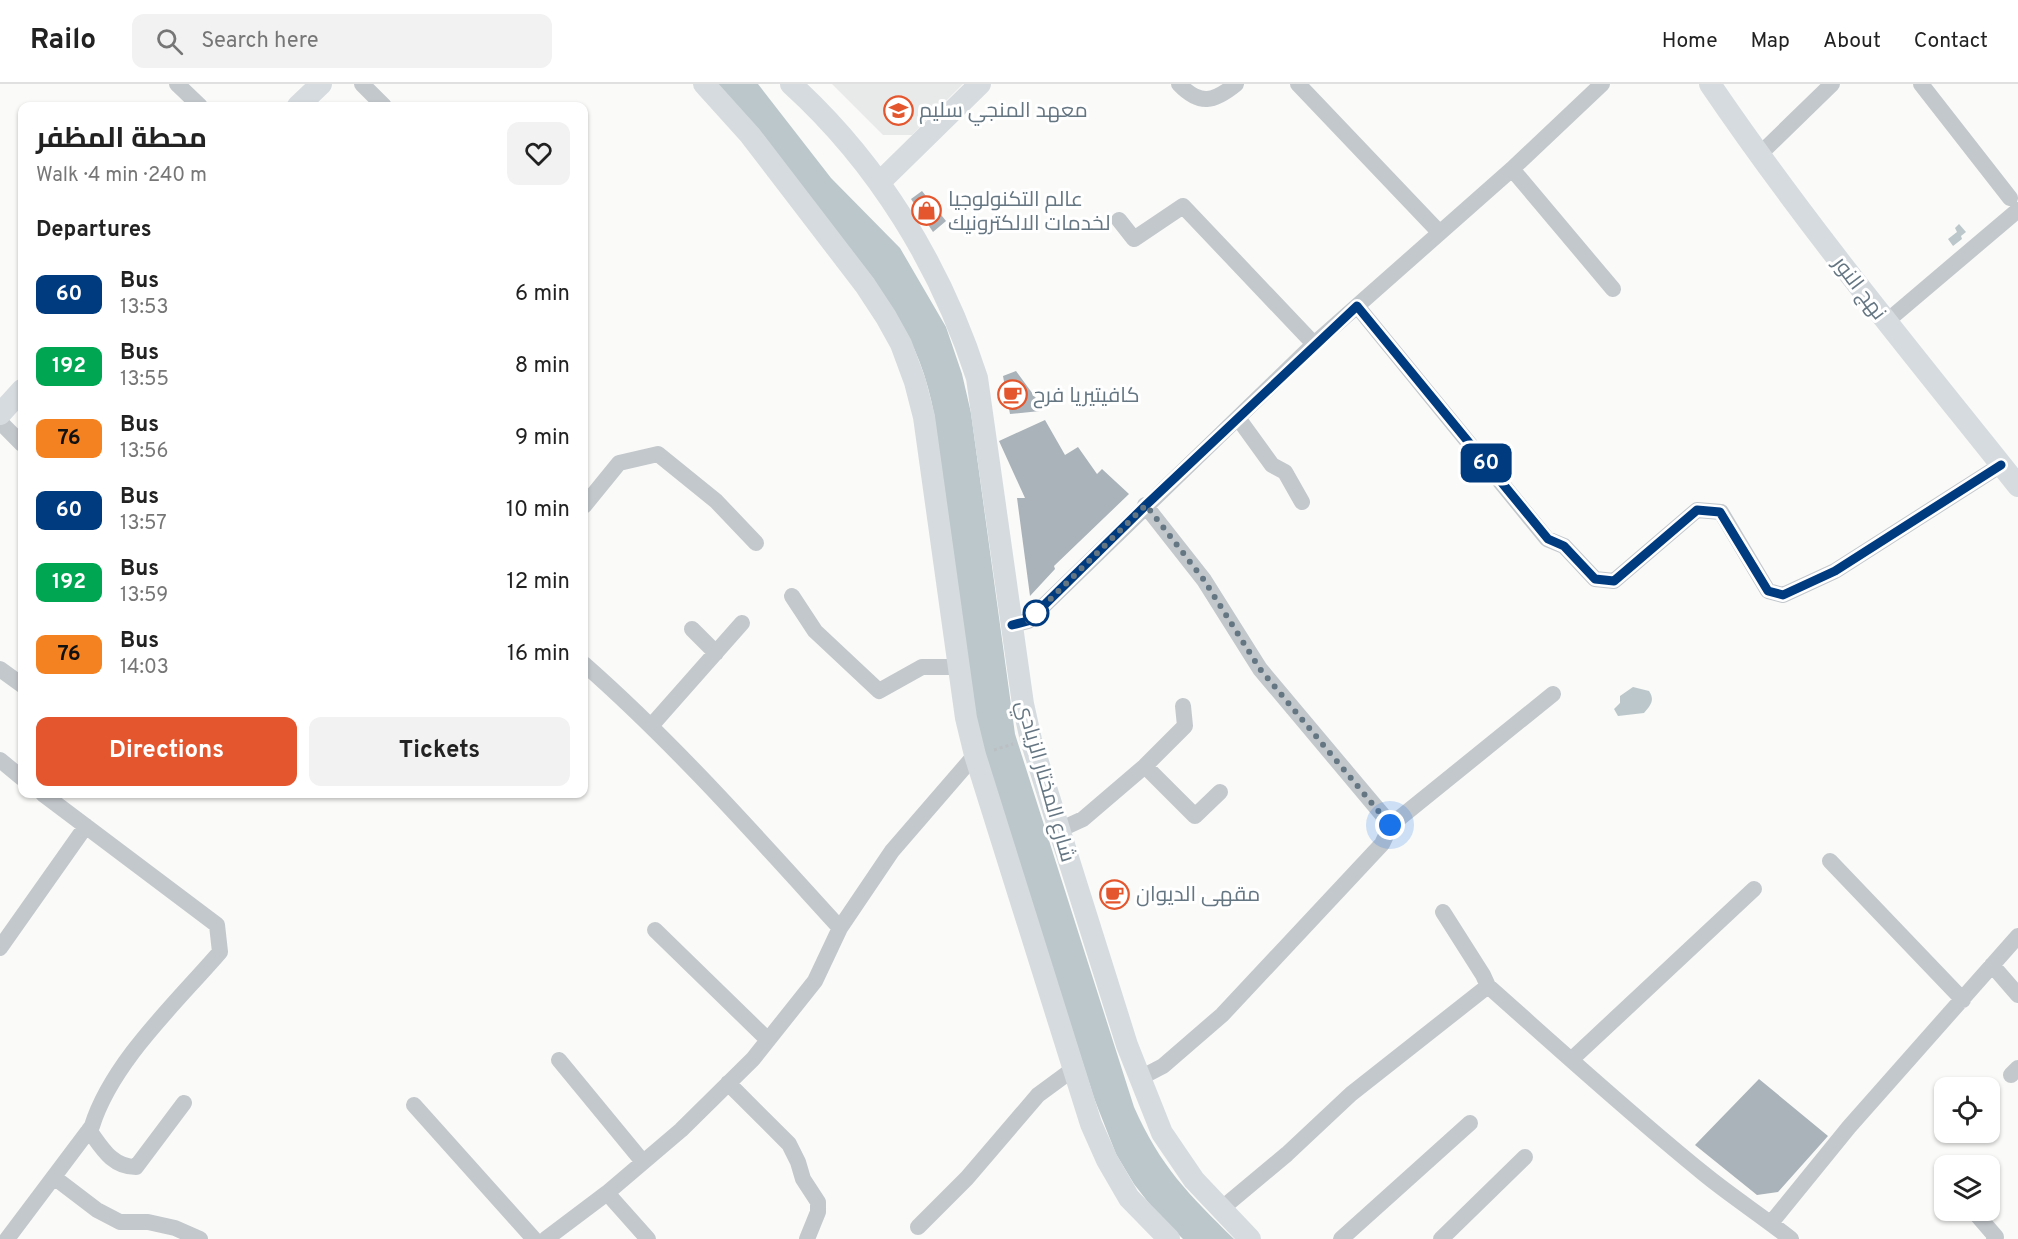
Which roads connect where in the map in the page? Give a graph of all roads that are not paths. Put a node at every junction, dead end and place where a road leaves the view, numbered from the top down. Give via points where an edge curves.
1 (177, 84) edge
2 (321, 84) edge
3 (362, 84) edge
4 (704, 84) edge
5 (791, 84) edge
6 (980, 84) edge
7 (1179, 84) edge
8 (1236, 84) edge
9 (1298, 84) edge
10 (1602, 84) edge
11 (1710, 84) edge
12 (1832, 84) edge
13 (1921, 84) edge
14 (196, 102) edge
15 (302, 102) edge
16 (380, 102) edge
17 (1759, 155) junction
18 (1512, 169) junction
19 (880, 182) junction
20 (2014, 204) edge
21 (1119, 220) dead end
22 (1439, 232) junction
23 (1613, 289) dead end
24 (1357, 306) junction
25 (1886, 322) junction
26 (1314, 344) junction
27 (18, 394) edge
28 (0, 414) edge
29 (1238, 418) junction
30 (0, 422) edge
31 (18, 440) edge
32 (2001, 465) junction
33 (2018, 486) edge
34 (588, 501) edge
35 (1302, 502) dead end
36 (1146, 505) junction
37 (756, 543) dead end
38 (792, 596) dead end
39 (742, 623) dead end
40 (1012, 625) junction
41 (692, 629) dead end
42 (716, 653) junction
43 (959, 667) junction
44 (588, 668) edge
45 (0, 669) edge
46 (18, 682) edge
47 (1553, 694) dead end
48 (1183, 706) dead end
49 (651, 726) junction
50 (975, 755) junction
51 (0, 760) edge
52 (1145, 766) junction
53 (18, 775) edge
54 (1220, 792) dead end
55 (48, 798) edge
56 (1390, 825) junction
57 (86, 826) junction
58 (1059, 830) junction
59 (1830, 861) dead end
60 (1754, 889) dead end
61 (1443, 912) dead end
62 (840, 928) junction
63 (655, 930) dead end
64 (2018, 936) edge
65 (0, 948) edge
66 (1992, 965) junction
67 (1488, 986) junction
68 (2018, 995) edge
69 (1962, 1000) junction
70 (768, 1040) junction
71 (1572, 1059) junction
72 (560, 1060) dead end
73 (1072, 1070) junction
74 (1140, 1078) junction
75 (729, 1083) junction
76 (184, 1103) dead end
77 (414, 1105) dead end
78 (1470, 1123) dead end
79 (89, 1130) junction
80 (1525, 1157) dead end
81 (643, 1162) junction
82 (54, 1178) junction
83 (607, 1193) junction
84 (1220, 1210) junction
85 (1982, 1221) edge
86 (918, 1227) dead end
87 (1781, 1233) edge
88 (7, 1239) edge
89 (200, 1239) edge
90 (534, 1239) edge
91 (546, 1239) edge
92 (648, 1239) edge
93 (807, 1239) edge
94 (1169, 1239) edge
95 (1250, 1239) edge
96 (1341, 1239) edge
97 (1441, 1239) edge
98 (1994, 1239) edge

1 - 14 street
2 - 15 street
3 - 16 street
4 - 43 street via 750,135 865,285 901,344 924,417
5 - 19 street, شارع المختار الزيادي
6 - 19 street
7 - 8 street via 1202,99 1218,98
9 - 22 street
10 - 18 street
11 - 17 street, نهج النور
12 - 17 street
13 - 20 street
17 - 25 street, نهج النور
18 - 22 street
18 - 23 street
19 - 40 street, شارع المختار الزيادي via 901,212 948,305 977,378
20 - 25 street
21 - 26 street via 1134,239 1182,206
22 - 24 street
24 - 26 street
24 - 32 street via 1548,539 1564,546 1595,579 1614,581 1697,510 1720,512 1768,591 1783,595 1835,571
25 - 32 street, نهج النور
26 - 29 street
27 - 28 street
29 - 35 street via 1272,465 1285,472
29 - 36 street
30 - 31 street
32 - 33 street, نهج النور
34 - 37 street via 619,463 658,454 716,501
36 - 40 street via 1028,621
36 - 56 street via 1204,580 1260,669
38 - 43 street via 815,631 879,691 922,668
39 - 42 street
40 - 58 street, شارع المختار الزيادي via 1031,740
41 - 42 street
42 - 49 street
43 - 50 street
44 - 49 street
45 - 46 street
47 - 56 street
48 - 52 street via 1185,726
49 - 62 street
50 - 62 street via 892,851
50 - 73 street
51 - 53 street
52 - 54 street via 1195,816
52 - 58 street via 1083,819
55 - 57 street
56 - 74 street via 1382,844 1222,1015 1163,1066
57 - 65 street
57 - 79 street via 217,925 220,952 130,1056 99,1104
58 - 74 street, شارع المختار الزيادي
59 - 69 street
60 - 71 street
61 - 67 street
62 - 70 street via 815,981
63 - 70 street
64 - 66 street
66 - 68 street
66 - 69 street
67 - 71 street via 1556,1050
67 - 84 street via 1351,1094
69 - 87 street via 1849,1127
70 - 75 street
71 - 87 street via 1706,1175
72 - 81 street
73 - 86 street via 1038,1095 967,1178
73 - 94 street via 1091,1124 1118,1179 1129,1197
74 - 84 street, شارع المختار الزيادي via 1175,1156
75 - 81 street
75 - 93 street via 793,1151 803,1179 818,1202
76 - 79 street via 136,1167 123,1167 106,1154
77 - 90 street
78 - 96 street
79 - 82 street
80 - 97 street
81 - 83 street
82 - 88 street
82 - 89 street via 120,1222 148,1222
83 - 91 street
83 - 92 street
84 - 95 street, شارع المختار الزيادي
85 - 98 street

